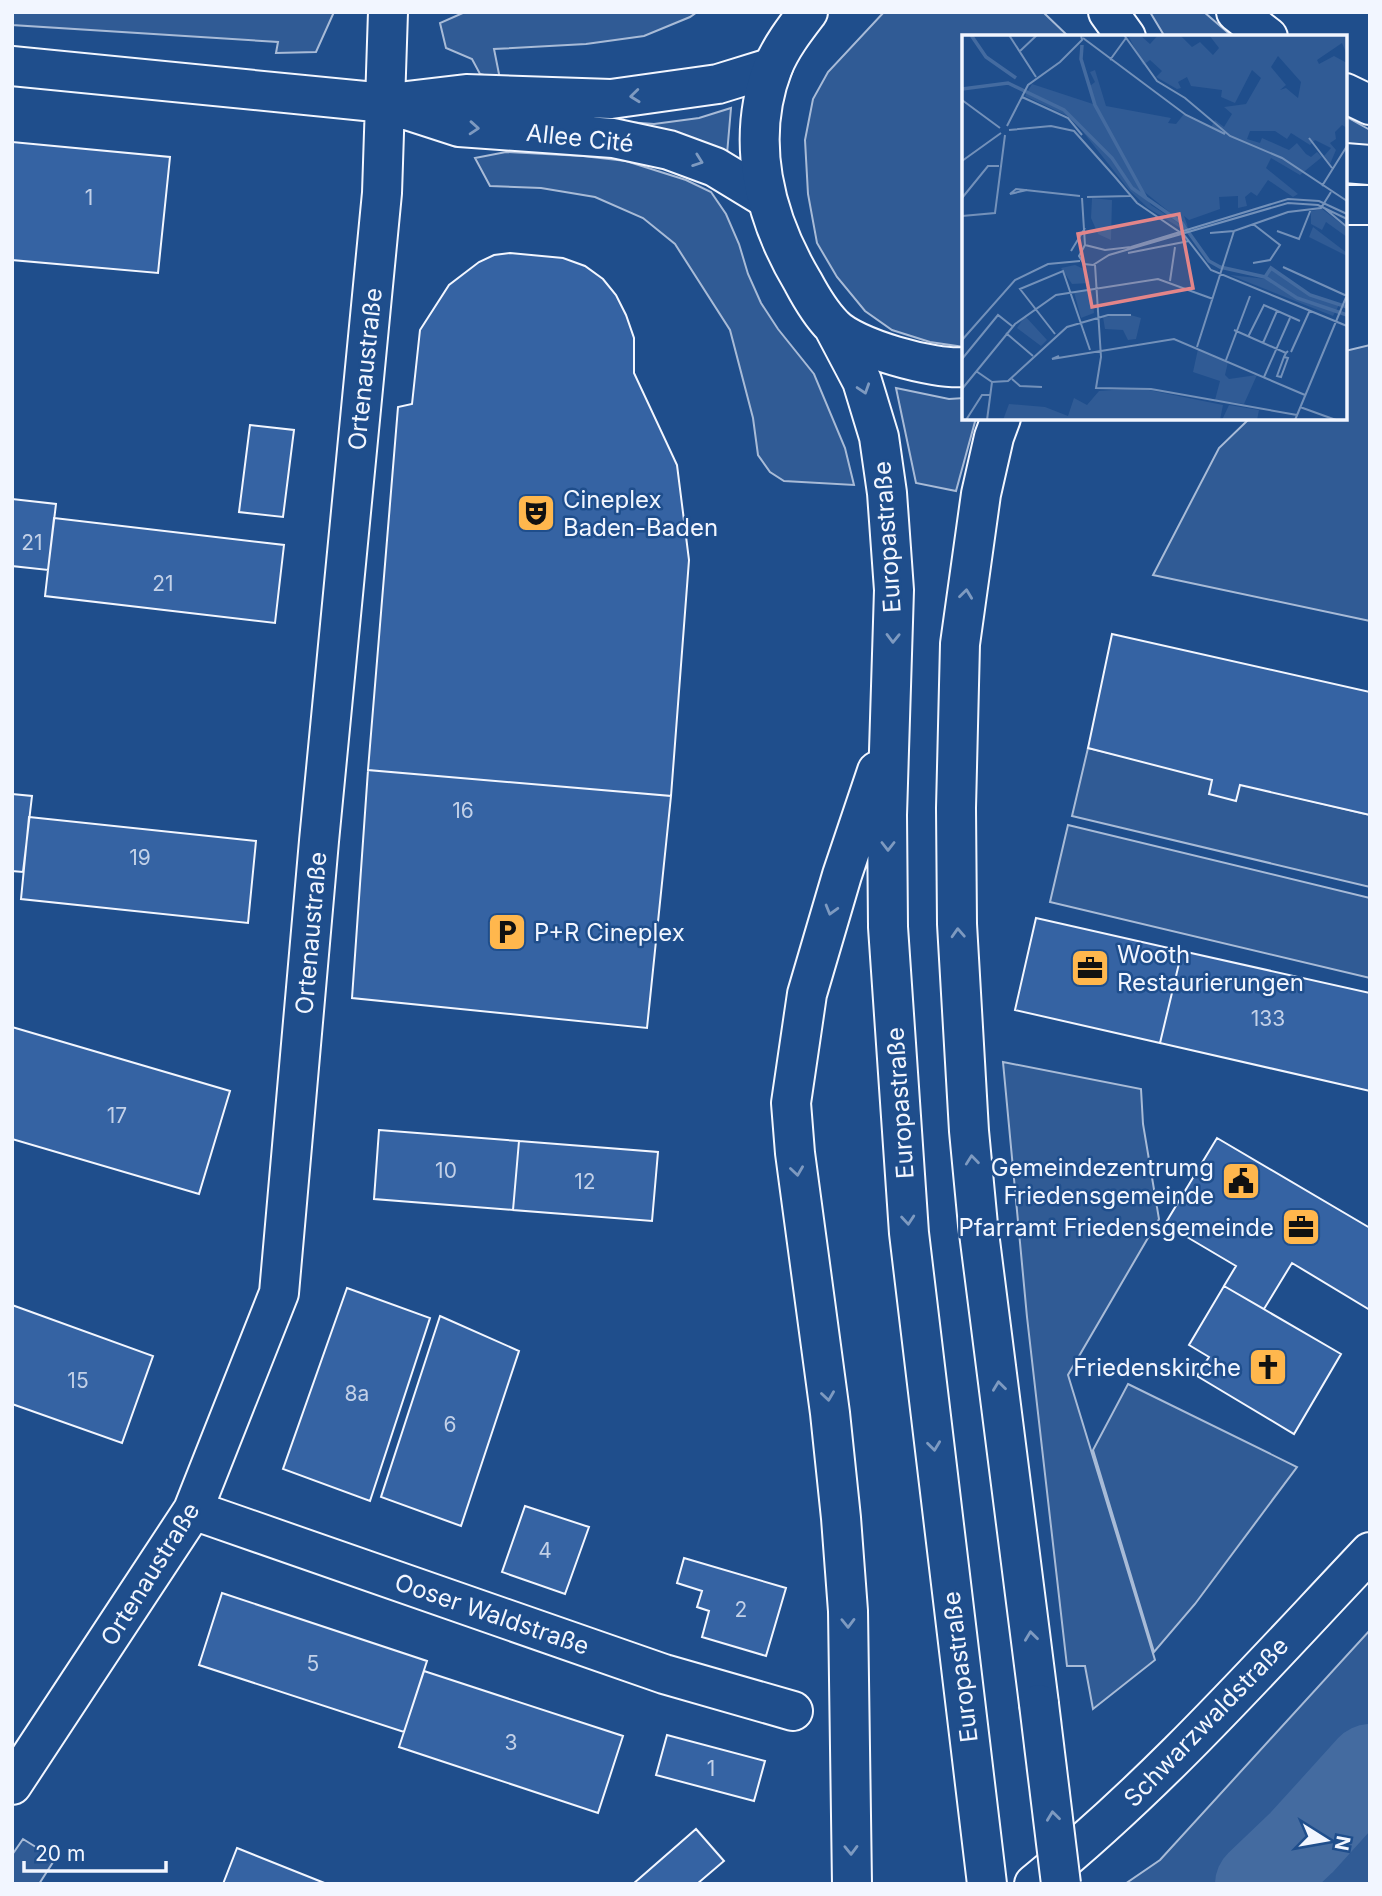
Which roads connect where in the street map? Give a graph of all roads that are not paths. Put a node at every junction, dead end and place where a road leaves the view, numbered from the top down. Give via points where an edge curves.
1 (388, 12) edge
2 (808, 12) edge
3 (1108, 12) edge
4 (1236, 12) edge
5 (1125, 35) edge
6 (1265, 35) edge
7 (12, 66) edge
8 (774, 67) junction
9 (1347, 94) edge
10 (385, 103) junction
11 (1370, 105) edge
12 (1347, 163) edge
13 (1370, 165) edge
14 (766, 198) junction
15 (1347, 205) edge
16 (1370, 205) edge
17 (834, 328) junction
18 (962, 367) edge
19 (1000, 420) edge
20 (891, 729) junction
21 (193, 1510) junction
22 (1370, 1552) edge
23 (793, 1711) dead end
24 (12, 1785) edge
25 (852, 1884) edge
26 (987, 1884) edge
27 (1034, 1884) edge
28 (1061, 1884) edge

1 - 10 main road, Ortenaustraße
2 - 8 main road, Europastraße
3 - 5 main road
4 - 6 main road
7 - 10 main road, Allee Cité
8 -> 10 main road, Allee Cité via 718,85 611,99 466,94
8 - 14 main road, Europastraße via 763,107 759,156
9 - 11 main road
10 -> 14 main road, Allee Cité via 459,127 613,138 669,150 715,167
10 - 21 main road, Ortenaustraße via 382,193 279,1293
12 - 13 main road
14 - 17 main road, Europastraße via 786,253
15 - 16 main road
17 - 18 main road via 910,361
17 -> 20 main road, Europastraße via 862,381 879,437 886,482 894,590
28 -> 19 main road, bridge via 978,1225 957,924 960,644 981,494
20 -> 25 main road via 807,994 791,1103 843,1545
20 -> 26 main road, Europastraße via 888,927 909,1233
21 - 23 main road, Ooser Waldstraße via 664,1674
21 - 24 main road, Ortenaustraße
22 - 27 main road, Schwarzwaldstraße via 1122,1809

